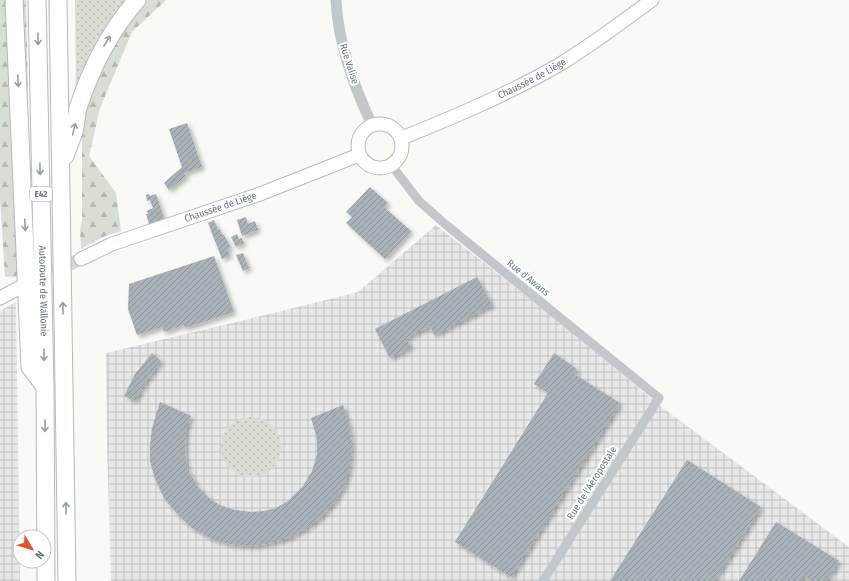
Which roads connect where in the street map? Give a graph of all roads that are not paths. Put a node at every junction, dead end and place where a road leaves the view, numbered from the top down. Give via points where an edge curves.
1 (14, 0) edge
2 (37, 0) edge
3 (58, 0) edge
4 (69, 0) edge
5 (137, 0) edge
6 (336, 0) edge
7 (652, 0) edge
8 (60, 106) junction
9 (372, 125) junction
10 (402, 138) junction
11 (359, 155) junction
12 (61, 166) junction
13 (392, 166) junction
14 (80, 259) tunnel mouth
15 (19, 288) dead end
16 (0, 298) edge
17 (45, 388) junction
18 (659, 398) joint
19 (46, 581) edge
20 (67, 581) edge
21 (543, 581) edge

1 -> 17 highway via 30,367
2 -> 17 highway, Autoroute de Wallonie / E42
3 - 8 highway, Autoroute de Wallonie / E42
4 - 8 highway via 68,90
12 -> 5 highway via 74,132 83,93 97,58 116,26
6 - 9 street, Rue Valise via 340,39
7 - 10 main road, Chaussée de Liège via 609,32 535,78 486,103
8 - 12 highway, Autoroute de Wallonie / E42
9 - 10 main road via 390,126 397,130
9 - 11 main road via 361,134 358,141
10 - 13 main road via 402,154
11 - 13 main road via 364,162 377,169
11 - 14 main road, Chaussée de Liège via 260,194 112,244
20 -> 12 highway, Autoroute de Wallonie / E42
13 - 18 street, Rue d'Awans via 419,201 444,224
15 - 16 main road
17 -> 19 highway, Autoroute de Wallonie / E42
18 - 21 street, Rue de l'Aéropostale

